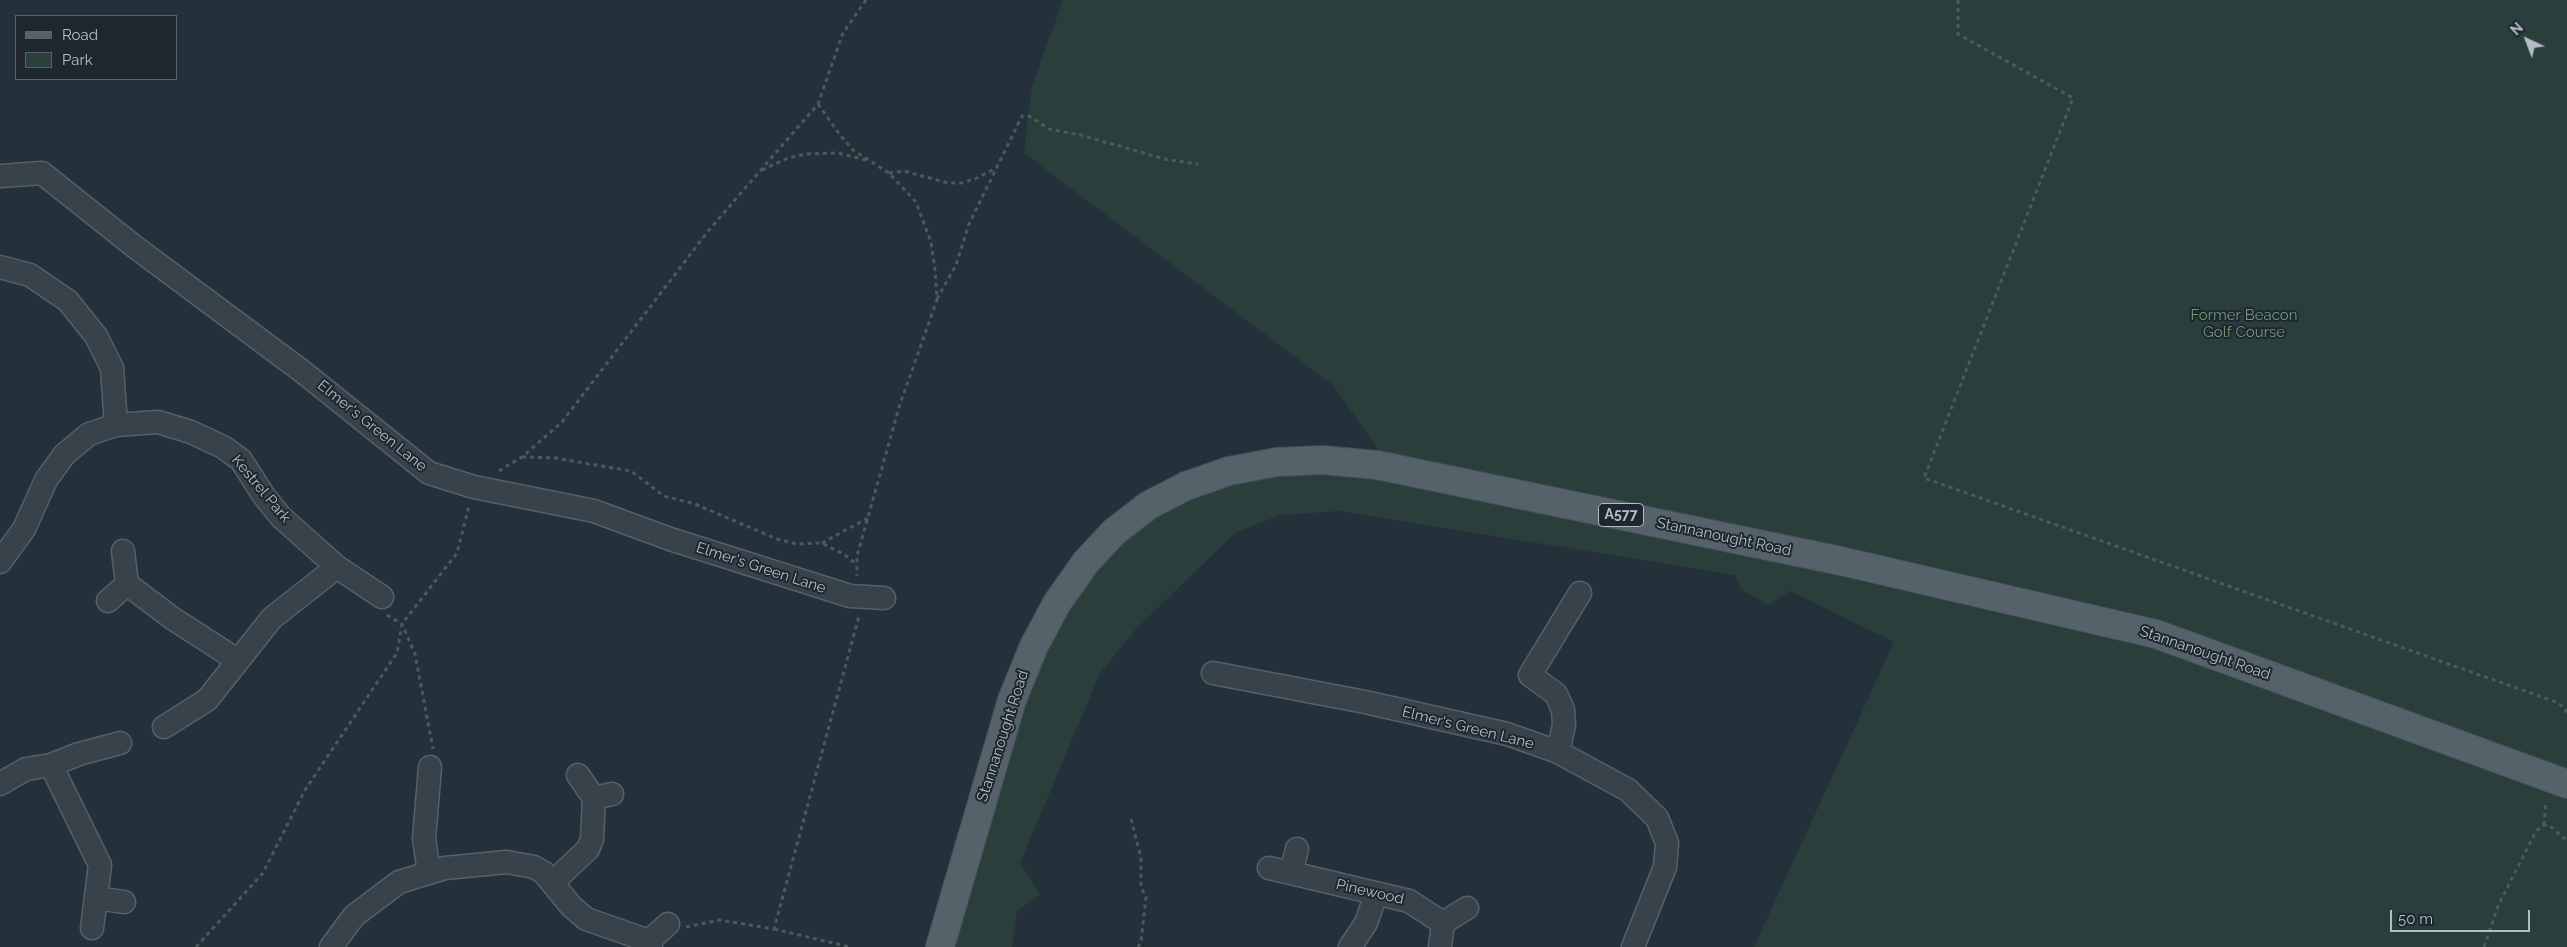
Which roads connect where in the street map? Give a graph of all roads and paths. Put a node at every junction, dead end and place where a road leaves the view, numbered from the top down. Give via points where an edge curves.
1 (866, 0) edge
2 (1958, 0) edge
3 (818, 104) junction
4 (870, 161) junction
5 (1198, 164) dead end
6 (997, 167) junction
7 (759, 172) junction
8 (889, 173) junction
9 (0, 176) edge
10 (0, 267) edge
11 (937, 300) junction
12 (116, 425) junction
13 (522, 457) junction
14 (474, 487) junction
15 (868, 518) junction
16 (822, 543) junction
17 (122, 551) dead end
18 (0, 562) edge
19 (856, 564) junction
20 (337, 567) junction
21 (127, 584) junction
22 (1580, 593) dead end
23 (382, 597) dead end
24 (874, 598) junction
25 (108, 601) dead end
26 (402, 624) junction
27 (237, 660) junction
28 (1214, 673) dead end
29 (2567, 715) edge
30 (164, 727) dead end
31 (120, 743) dead end
32 (1558, 752) junction
33 (51, 765) junction
34 (430, 767) joint
35 (578, 775) dead end
36 (0, 784) edge
37 (2556, 791) edge
38 (1132, 819) dead end
39 (2544, 825) junction
40 (2567, 841) edge
41 (1297, 849) dead end
42 (1269, 868) dead end
43 (429, 872) junction
44 (1292, 874) junction
45 (553, 882) junction
46 (1376, 894) junction
47 (96, 898) junction
48 (124, 902) dead end
49 (1466, 908) dead end
50 (1443, 923) junction
51 (668, 924) joint
52 (92, 928) dead end
53 (774, 929) junction
54 (650, 944) edge
55 (196, 947) edge
56 (331, 947) edge
57 (850, 947) edge
58 (940, 947) edge
59 (1138, 947) edge
60 (1350, 947) edge
61 (1440, 947) edge
62 (1633, 947) edge
63 (2484, 947) edge

1 - 3 path via 843,33
2 - 29 path via 1958,34 2074,98 1924,478 2556,702 2565,708
3 - 4 path via 853,150
3 - 7 path
4 - 7 path via 838,153 806,154 788,158
4 - 8 path
5 - 6 path via 1164,159 1049,129 1029,116 1022,116
6 - 8 path via 981,177 961,183 948,183 904,171
6 - 11 path via 970,224 956,265
7 - 13 path via 709,230 562,422
8 - 11 path via 916,202 925,221 934,261
9 - 14 street, Elmer's Green Lane via 42,173 303,372 429,473
10 - 12 street via 30,275 68,301 96,336 112,368
11 - 15 path via 900,404
12 - 18 street, Kestrel Park via 89,434 64,455 46,480 24,529
12 - 20 street, Kestrel Park via 158,422 223,446 241,460 281,516
13 - 14 path
13 - 16 path via 555,458 631,471 664,496 695,504 753,530 797,544
14 - 24 street, Elmer's Green Lane via 594,511 670,539 840,593
14 - 26 path via 457,553
15 - 16 path
15 - 19 path
16 - 19 path
17 - 21 street
19 - 24 path
20 - 23 street, Kestrel Park
20 - 27 street via 272,618
21 - 25 street
21 - 27 street
22 - 32 street via 1530,675 1556,694 1563,710 1564,725
24 - 53 path
26 - 34 path via 414,654 433,746
26 - 55 path via 397,653 305,790 263,873
27 - 30 street via 207,700
28 - 32 street, Elmer's Green Lane via 1366,702 1507,734
31 - 33 street
32 - 62 street, Elmer's Green Lane via 1628,790 1647,806 1663,829 1667,843 1665,867
33 - 36 street via 26,769
33 - 47 street via 100,864
34 - 43 street via 424,839
35 - 45 street via 603,796 588,849
37 - 39 path
37 - 58 main road, Stannanought Road / A577 via 2156,634 1841,561 1386,467 1322,460 1277,462 1229,471 1186,486 1149,505 1114,532 1086,562 1057,604 1034,646 1012,700
38 - 59 path via 1141,858 1141,887 1146,897
39 - 40 path via 2550,826
39 - 63 path via 2530,840 2498,906
41 - 44 street
42 - 44 street, Pinewood
43 - 45 street via 507,862 534,867
43 - 56 street via 399,882 354,916
44 - 46 street, Pinewood
45 - 54 street via 571,906 586,919
46 - 50 street, Pinewood via 1409,901
46 - 60 street via 1366,924
47 - 48 street
47 - 52 street
49 - 50 street
50 - 61 street
51 - 53 path via 680,928 719,920
51 - 54 street
53 - 57 path

